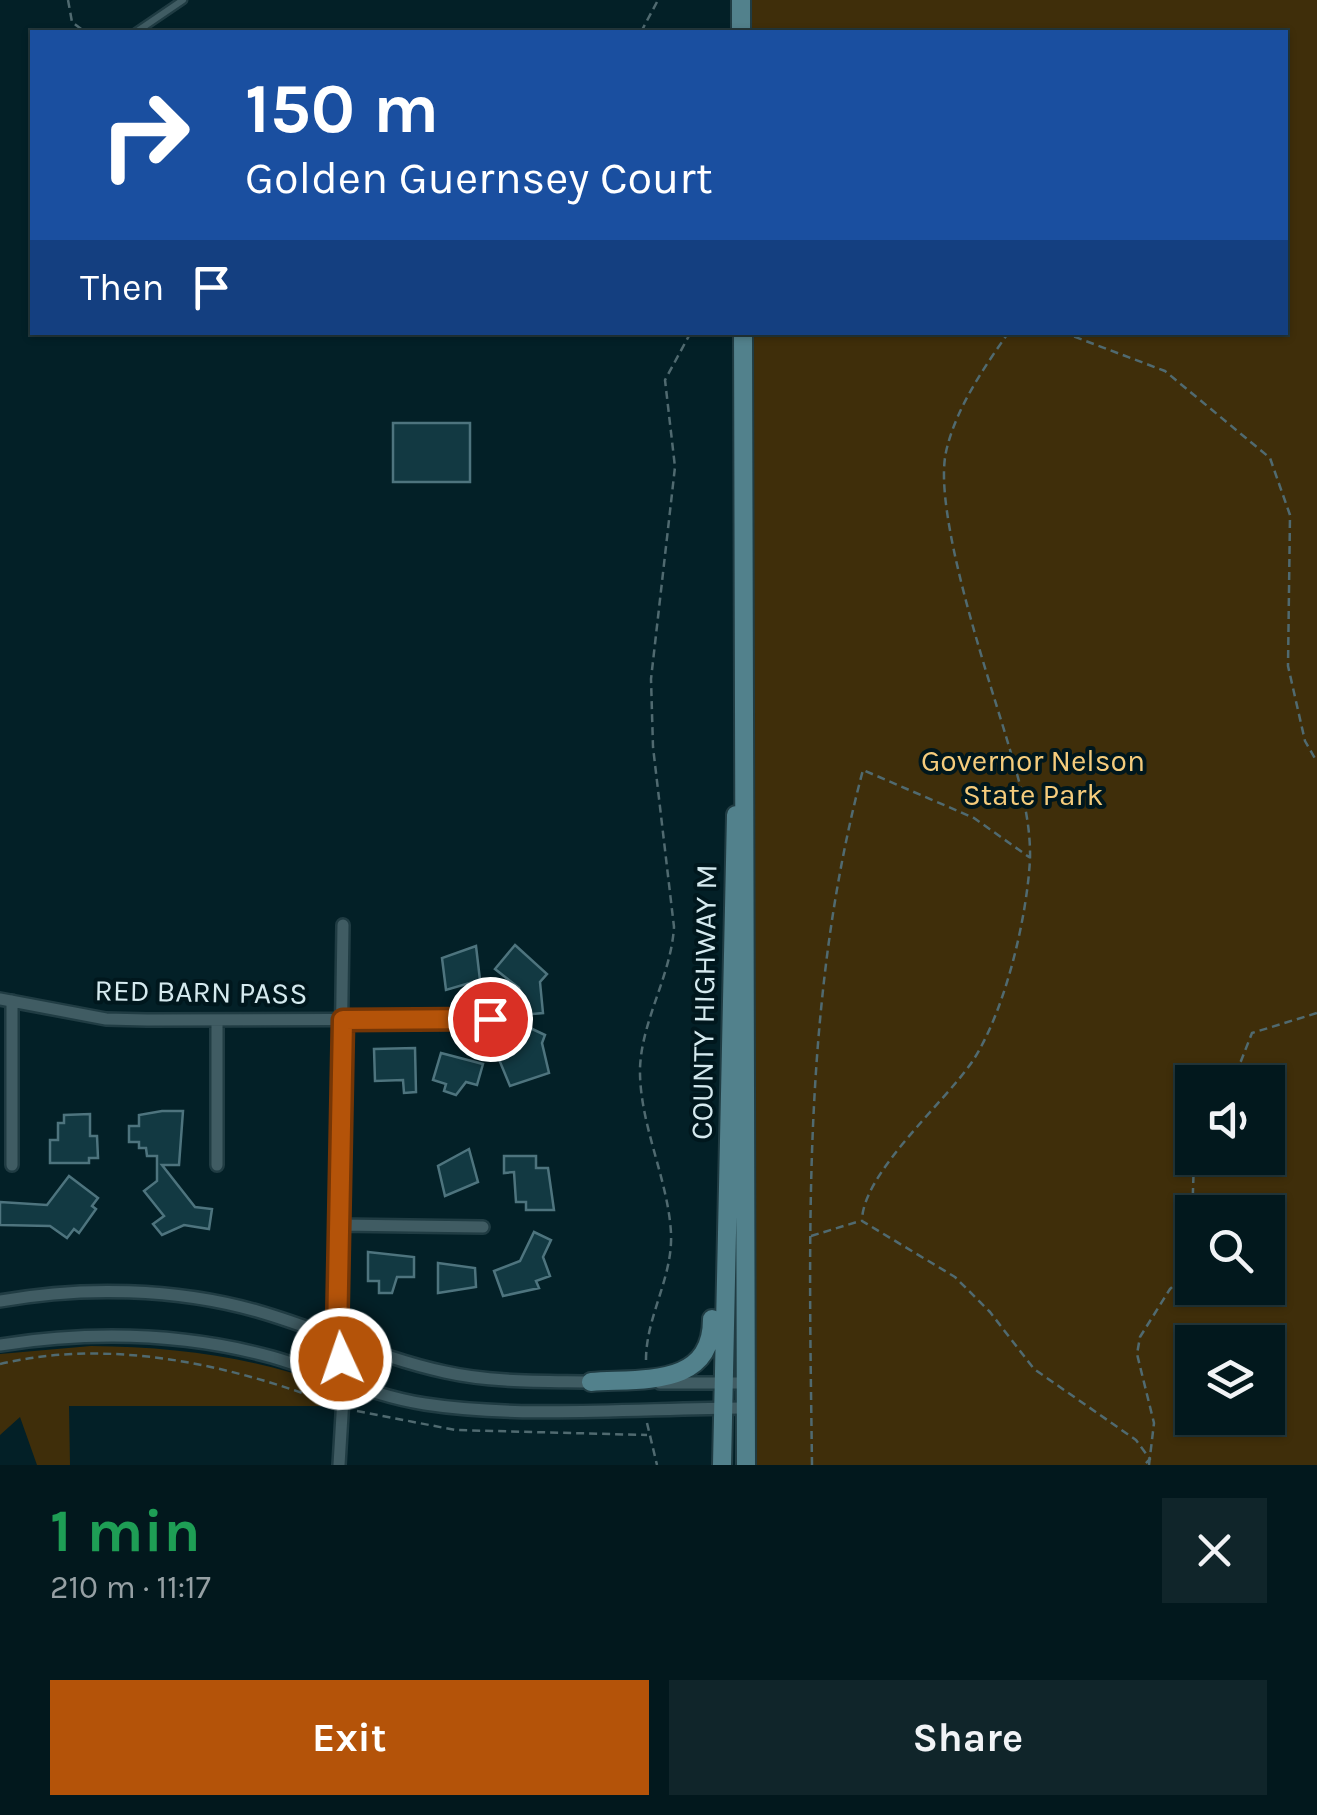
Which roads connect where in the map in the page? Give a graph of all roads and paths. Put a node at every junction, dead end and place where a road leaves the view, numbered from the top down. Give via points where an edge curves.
1 (68, 0) edge
2 (183, 0) edge
3 (658, 0) edge
4 (741, 0) edge
5 (82, 30) edge
6 (139, 30) edge
7 (641, 30) edge
8 (741, 30) edge
9 (689, 335) edge
10 (743, 335) edge
11 (1007, 335) edge
12 (1070, 335) edge
13 (744, 540) junction
14 (1317, 762) edge
15 (1030, 858) junction
16 (344, 926) dead end
17 (6, 1000) edge
18 (1317, 1013) edge
19 (490, 1019) dead end
20 (217, 1020) junction
21 (343, 1020) junction
22 (1238, 1065) edge
23 (729, 1115) junction
24 (12, 1165) dead end
25 (217, 1165) dead end
26 (862, 1221) junction
27 (339, 1225) junction
28 (483, 1227) dead end
29 (809, 1236) junction
30 (1175, 1284) edge
31 (0, 1301) edge
32 (337, 1338) junction
33 (0, 1345) edge
34 (0, 1364) edge
35 (646, 1377) junction
36 (344, 1381) junction
37 (591, 1382) junction
38 (722, 1383) junction
39 (745, 1383) junction
40 (341, 1407) junction
41 (646, 1408) junction
42 (722, 1408) junction
43 (746, 1408) junction
44 (648, 1435) junction
45 (1148, 1463) edge
46 (339, 1465) edge
47 (658, 1465) edge
48 (722, 1465) edge
49 (746, 1465) edge
50 (812, 1465) edge

1 - 5 path via 72,22
2 - 6 lane
3 - 7 path
4 - 8 main road
9 - 35 path via 665,380 676,467 651,679 674,927 640,1070 672,1258 646,1352
10 - 13 main road, COUNTY HIGHWAY M
11 - 15 path via 980,372 946,453 945,508 1023,791
12 - 14 path via 1165,371 1270,458 1290,515 1288,666 1305,740
13 - 23 main road, COUNTY HIGHWAY M
13 - 39 main road, COUNTY HIGHWAY M
15 - 26 path via 1017,942 974,1058 883,1170 862,1202
15 - 29 path via 974,818 863,770 823,958
16 - 21 street
17 - 20 street, RED BARN PASS via 106,1019
17 - 24 street
18 - 22 path via 1252,1033
19 - 21 street, RED BARN PASS
20 - 21 street, RED BARN PASS
20 - 25 street
21 - 27 street
23 - 35 main road via 713,1244 712,1339 698,1363
23 - 38 main road, COUNTY HIGHWAY M
26 - 29 path
26 - 45 path via 955,1277 1034,1369 1136,1440
27 - 28 street
27 - 32 street
29 - 50 path
30 - 45 path via 1140,1337 1137,1354 1154,1423
31 - 32 street via 78,1293 166,1296 256,1311
32 - 36 street
32 - 37 street via 468,1377
33 - 36 street via 76,1336 155,1338 255,1353
34 - 40 path via 102,1354 192,1361
35 - 37 main road
36 - 40 street
36 - 41 street via 452,1407
37 - 38 street
38 - 39 street
38 - 42 main road, COUNTY HIGHWAY M
39 - 43 main road, COUNTY HIGHWAY M
40 - 44 path via 455,1430
40 - 46 street
41 - 42 street
41 - 44 path
42 - 43 street
42 - 48 main road, COUNTY HIGHWAY M
43 - 49 main road, COUNTY HIGHWAY M
44 - 47 path

